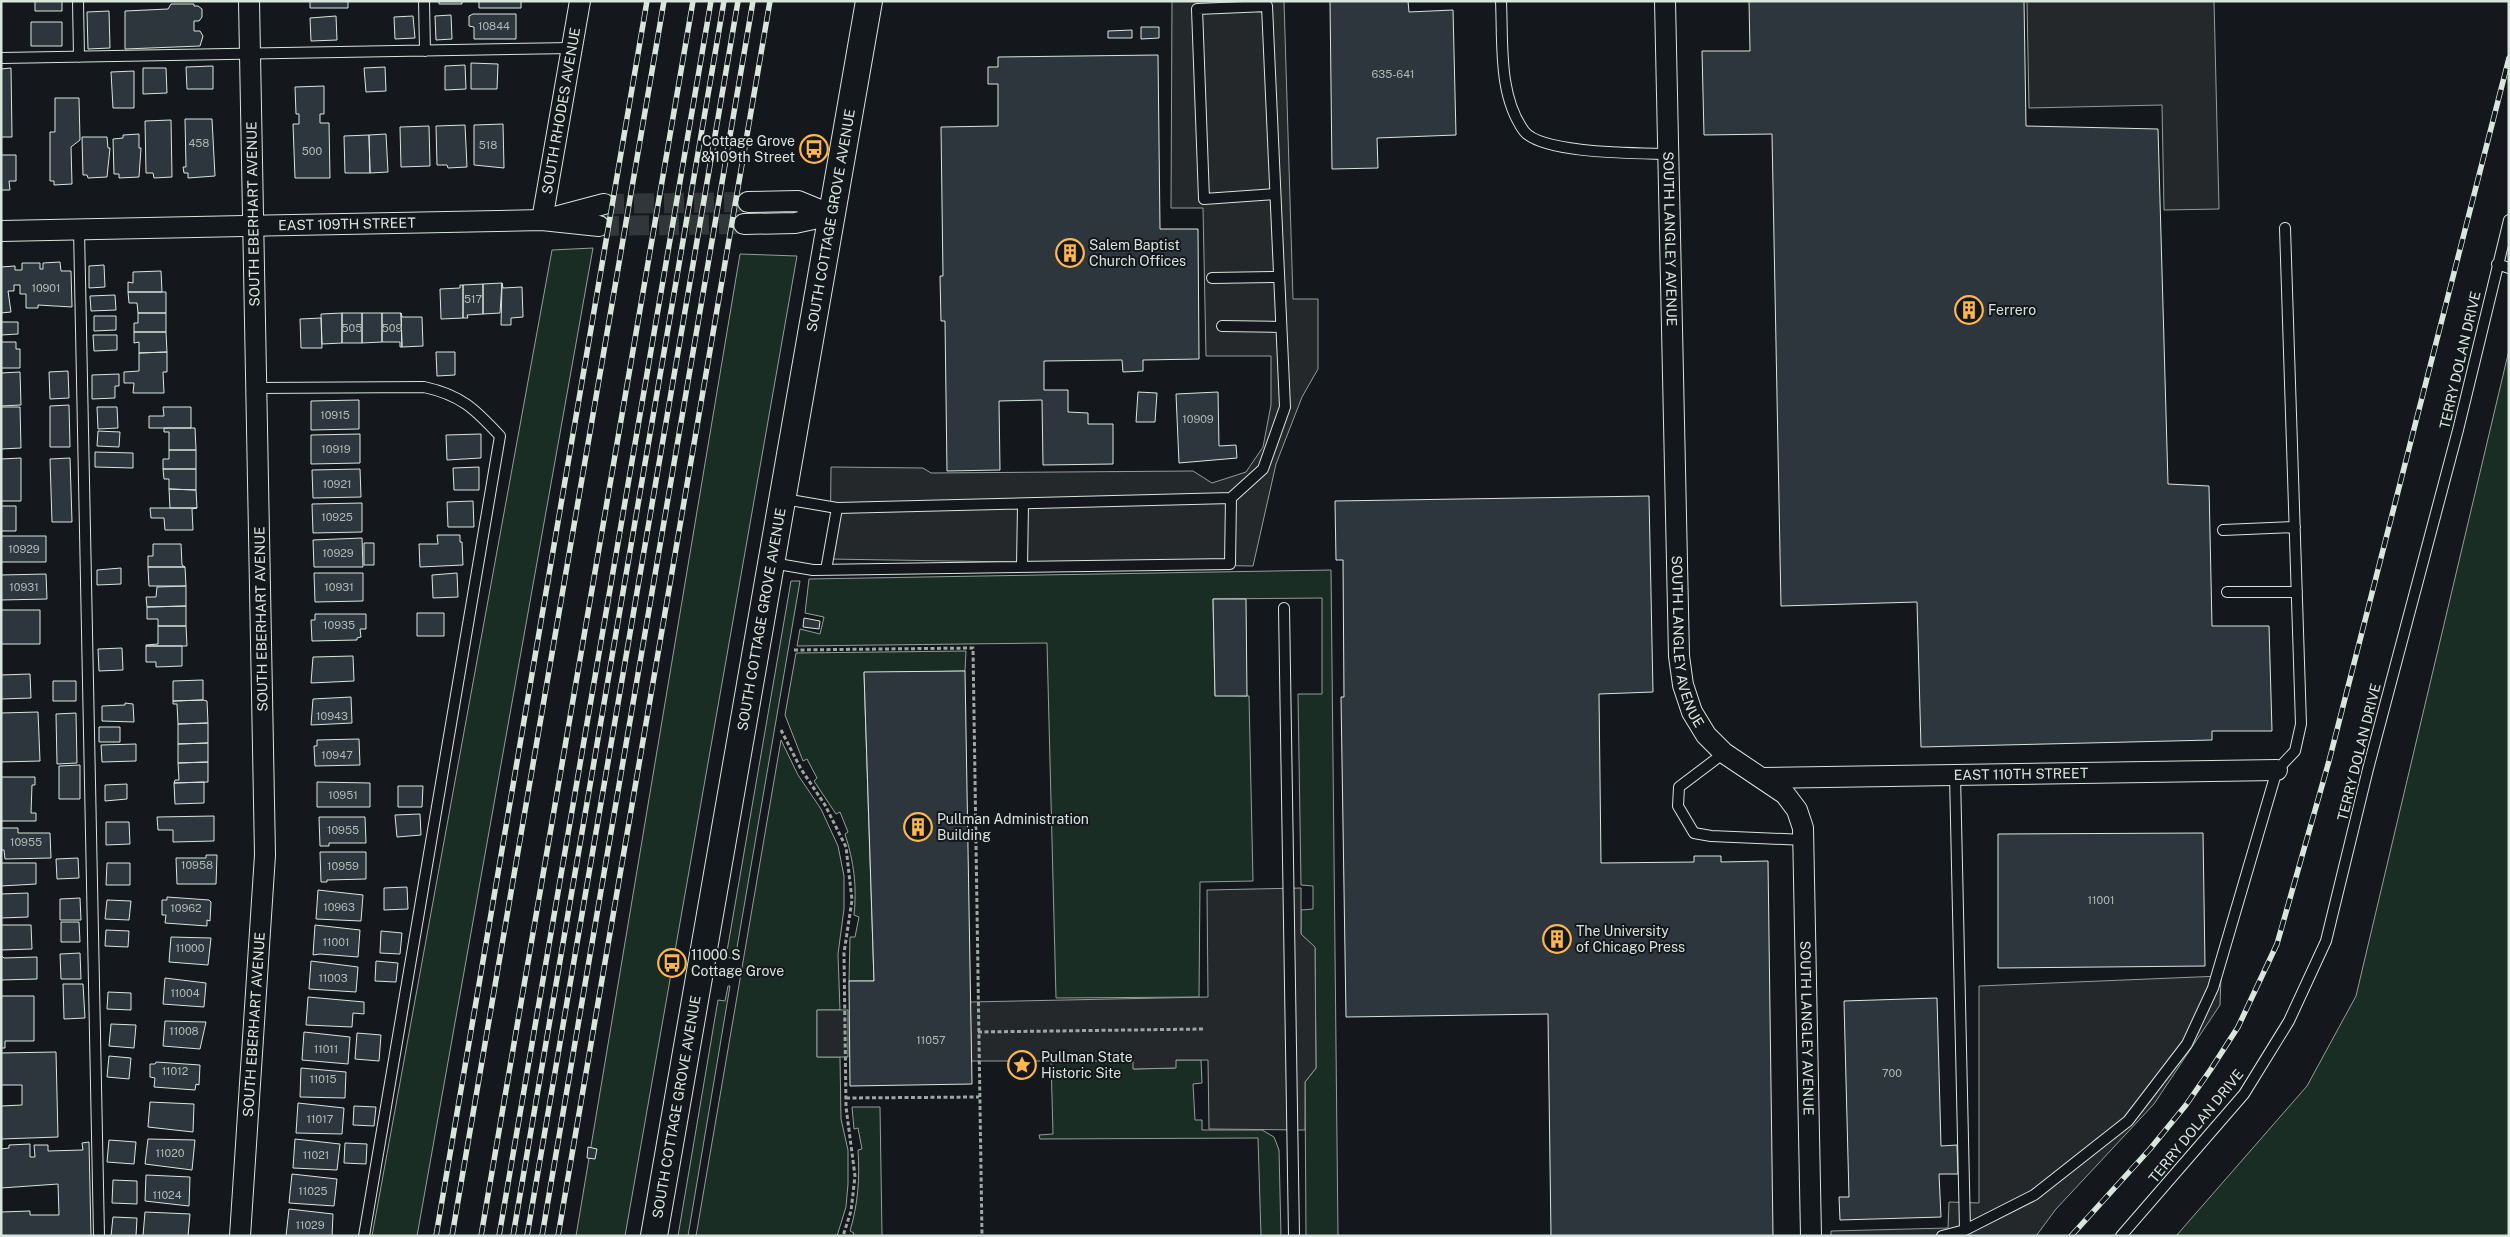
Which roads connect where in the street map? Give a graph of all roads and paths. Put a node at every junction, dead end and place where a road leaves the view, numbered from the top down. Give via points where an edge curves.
1 (78, 1) edge
2 (249, 1) edge
3 (424, 1) edge
4 (580, 1) edge
5 (869, 1) edge
6 (1501, 1) edge
7 (1665, 1) edge
8 (572, 48) junction
9 (426, 50) junction
10 (250, 54) junction
11 (79, 57) junction
12 (1, 58) edge
13 (1668, 154) junction
14 (1274, 194) junction
15 (748, 202) tunnel mouth
16 (604, 204) tunnel mouth
17 (832, 215) junction
18 (542, 220) junction
19 (2509, 220) edge
20 (744, 224) tunnel mouth
21 (253, 226) junction
22 (600, 226) tunnel mouth
23 (2285, 228) dead end
24 (79, 229) junction
25 (1, 231) edge
26 (2497, 264) junction
27 (2509, 268) edge
28 (1278, 276) junction
29 (1212, 278) dead end
30 (1222, 326) dead end
31 (1281, 327) junction
32 (257, 388) junction
33 (782, 498) junction
34 (1231, 498) junction
35 (1023, 505) junction
36 (837, 508) junction
37 (2294, 527) junction
38 (2223, 530) dead end
39 (771, 563) junction
40 (1022, 567) junction
41 (826, 570) junction
42 (2227, 592) dead end
43 (2297, 592) junction
44 (1284, 608) dead end
45 (794, 650) dead end
46 (781, 730) dead end
47 (1724, 753) junction
48 (2278, 770) junction
49 (1955, 775) junction
50 (1763, 778) junction
51 (1804, 840) junction
52 (1204, 1028) dead end
53 (978, 1032) junction
54 (979, 1097) junction
55 (846, 1098) junction
56 (1965, 1230) junction
57 (99, 1236) edge
58 (240, 1236) edge
59 (364, 1236) edge
60 (654, 1236) edge
61 (844, 1236) edge
62 (982, 1236) edge
63 (1294, 1236) edge
64 (1811, 1236) edge
65 (1942, 1236) edge
66 (2121, 1236) edge

1 - 11 lane
2 - 10 street, SOUTH EBERHART AVENUE
3 - 9 lane
4 - 8 street, SOUTH RHODES AVENUE
5 - 17 street, SOUTH COTTAGE GROVE AVENUE
6 - 13 lane via 1505,78 1510,105 1524,133 1550,145 1600,152
7 - 13 street, SOUTH LANGLEY AVENUE
8 - 9 lane
8 - 18 street, SOUTH RHODES AVENUE
9 - 10 lane
10 - 11 lane
10 - 21 street, SOUTH EBERHART AVENUE
11 - 12 lane
13 - 47 street, SOUTH LANGLEY AVENUE via 1679,656 1692,712 1706,735
14 - 14 lane via 1268,6 1197,9 1204,198
14 - 28 lane
15 - 17 street via 798,201
16 - 18 street, EAST 109TH STREET
17 - 20 street via 794,223
17 - 33 street, SOUTH COTTAGE GROVE AVENUE
18 - 21 street, EAST 109TH STREET
18 - 22 street, EAST 109TH STREET
19 - 26 lane, TERRY DOLAN DRIVE
21 - 24 street, EAST 109TH STREET
21 - 32 street, SOUTH EBERHART AVENUE
23 - 37 lane
24 - 25 street, EAST 109TH STREET
24 - 57 lane
26 - 27 lane
26 - 66 lane, TERRY DOLAN DRIVE via 2458,430 2370,760 2326,941 2289,1020 2244,1094
28 - 29 lane
28 - 31 lane
30 - 31 lane
31 - 34 lane via 1285,407 1263,470
32 - 58 street, SOUTH EBERHART AVENUE via 266,855
32 - 59 lane via 424,387 460,399 477,411 500,436
33 - 36 lane
33 - 39 street, SOUTH COTTAGE GROVE AVENUE
34 - 35 lane
34 - 40 lane via 1230,564
35 - 36 lane
35 - 40 lane
36 - 41 lane
37 - 38 lane
37 - 43 lane
39 - 41 lane
39 - 60 street, SOUTH COTTAGE GROVE AVENUE
40 - 41 lane
42 - 43 lane
43 - 48 lane via 2301,724 2295,751
44 - 63 lane
45 - 53 path via 972,648
46 - 55 path via 846,847 852,900 844,953
47 - 50 street, SOUTH LANGLEY AVENUE
47 - 51 lane via 1679,787 1678,806 1694,833
48 - 49 street, EAST 110TH STREET
48 - 56 lane via 2213,988 2187,1044 2128,1121 2034,1195
49 - 50 street, EAST 110TH STREET
49 - 56 lane
50 - 51 street, SOUTH LANGLEY AVENUE via 1785,794 1796,810
51 - 64 street, SOUTH LANGLEY AVENUE
52 - 53 path
53 - 54 path
54 - 55 path
54 - 62 path
55 - 61 path via 855,1176
56 - 65 lane

